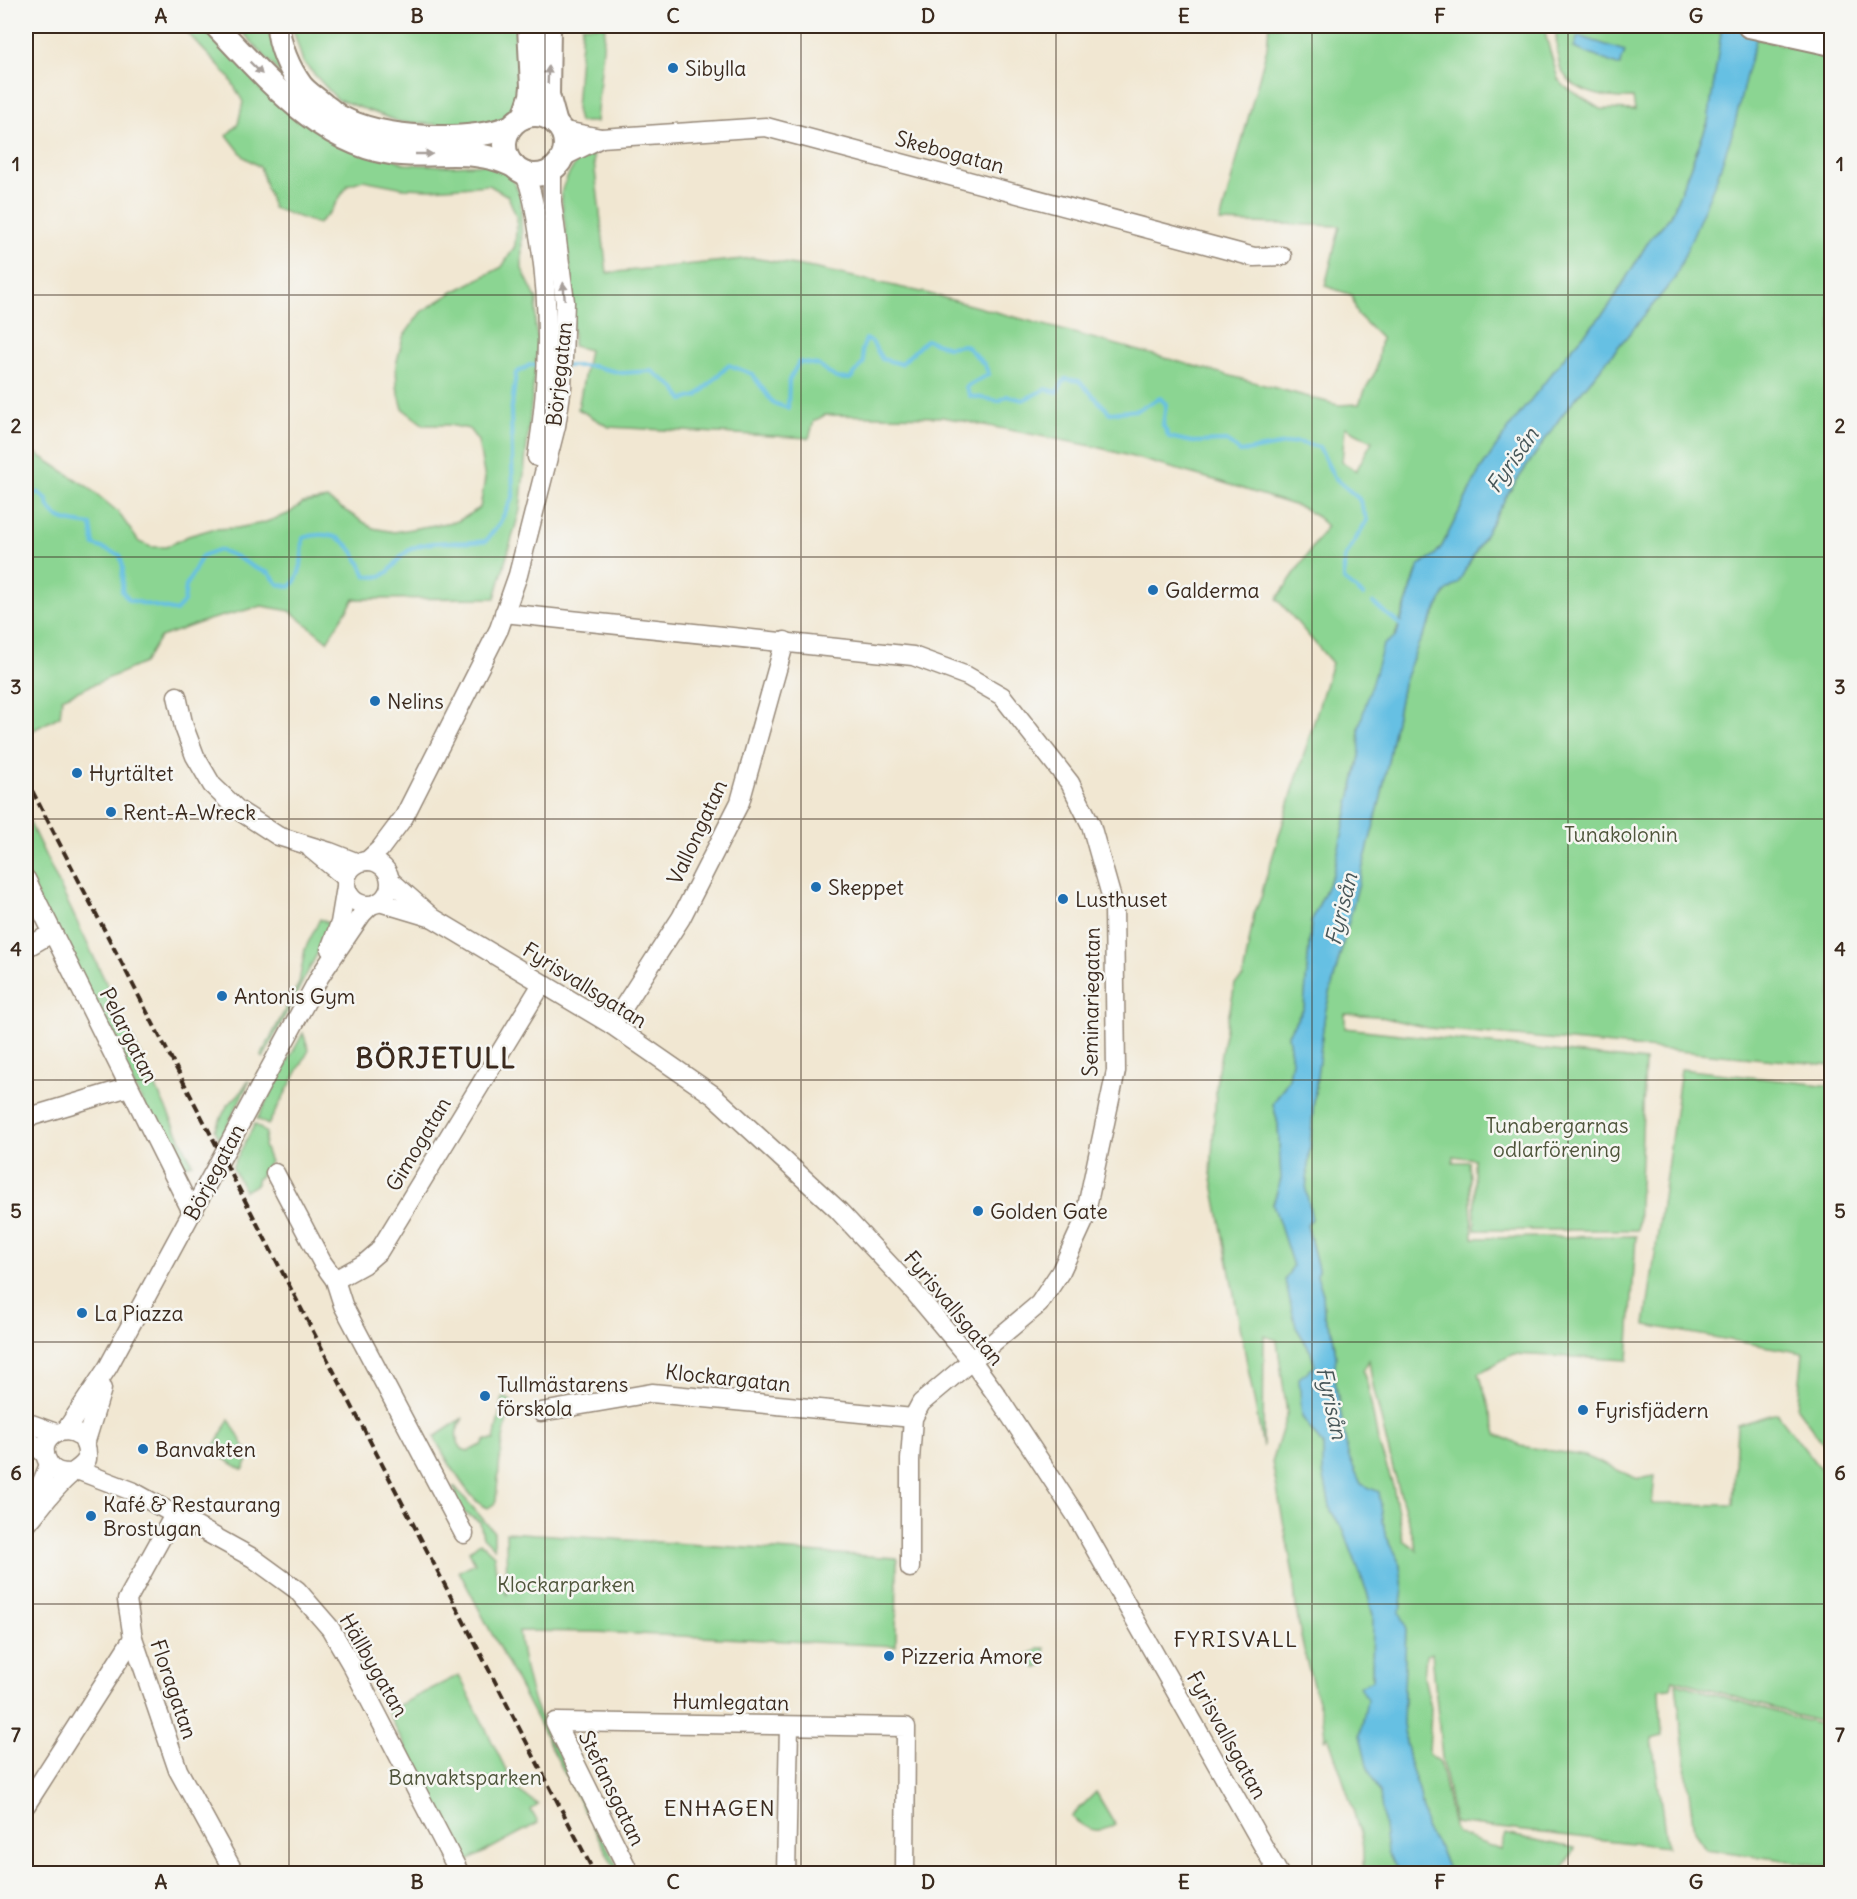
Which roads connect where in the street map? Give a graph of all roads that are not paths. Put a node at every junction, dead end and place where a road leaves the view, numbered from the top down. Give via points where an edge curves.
1 (216, 26) edge
2 (278, 26) edge
3 (529, 26) edge
4 (549, 26) edge
5 (1749, 26) edge
6 (1832, 44) edge
7 (517, 122) junction
8 (558, 127) junction
9 (601, 138) junction
10 (557, 164) junction
11 (519, 170) junction
12 (1282, 255) dead end
13 (557, 349) junction
14 (504, 613) junction
15 (785, 641) junction
16 (177, 696) dead end
17 (404, 817) junction
18 (307, 846) junction
19 (363, 862) junction
20 (388, 875) junction
21 (26, 879) edge
22 (346, 882) junction
23 (375, 904) junction
24 (433, 918) junction
25 (52, 933) junction
26 (26, 948) edge
27 (320, 976) junction
28 (542, 984) junction
29 (612, 1025) junction
30 (129, 1087) junction
31 (26, 1118) edge
32 (275, 1173) dead end
33 (192, 1212) junction
34 (335, 1280) junction
35 (972, 1361) junction
36 (108, 1368) junction
37 (541, 1412) dead end
38 (913, 1418) junction
39 (26, 1422) edge
40 (61, 1431) junction
41 (26, 1438) edge
42 (86, 1448) junction
43 (47, 1459) junction
44 (74, 1471) junction
45 (132, 1491) junction
46 (174, 1515) junction
47 (26, 1523) edge
48 (464, 1534) dead end
49 (910, 1568) dead end
50 (133, 1638) junction
51 (555, 1722) joint
52 (789, 1726) junction
53 (26, 1805) edge
54 (235, 1874) edge
55 (460, 1874) edge
56 (630, 1874) edge
57 (786, 1874) edge
58 (904, 1874) edge
59 (1279, 1874) edge

1 -> 11 main road via 292,104 364,146 399,154 481,154
2 - 7 main road via 287,60 301,86 339,117 383,132 432,136 475,136
3 - 7 main road via 531,96
8 -> 4 main road via 548,95
5 - 6 main road
7 - 8 main road via 541,116
7 - 11 main road via 506,135 505,152
8 - 9 street, Skebogatan
8 - 10 main road via 564,144
9 - 10 street, Skebogatan
9 - 12 street, Skebogatan via 766,127 1254,257
10 - 11 main road via 536,175
13 -> 10 street, Börjegatan via 565,302 552,202
11 - 13 street, Börjegatan via 534,205
13 - 14 street, Börjegatan via 554,386 541,437 518,575
14 - 15 street, Seminariegatan
14 - 17 street, Börjegatan
15 - 29 street, Vallongatan via 740,802 681,918
15 - 35 street, Seminariegatan via 913,656 967,676 1002,696 1070,783 1091,825 1114,906 1116,1071 1084,1221 1061,1271 1039,1304
16 - 18 street via 195,756 212,784 238,810 278,836
17 - 19 street, Börjegatan
17 - 20 street, Börjegatan
18 - 19 street
18 - 22 street
19 - 20 street via 377,863
19 - 22 street via 351,869
20 - 23 street via 389,891
20 - 24 street, Fyrisvallsgatan
21 - 25 street, Pelargatan
22 - 23 street via 356,902
22 - 27 street, Börjegatan via 340,923
23 - 24 street, Fyrisvallsgatan
23 - 27 street, Börjegatan via 362,914
24 - 28 street, Fyrisvallsgatan
25 - 26 street
25 - 30 street, Pelargatan
27 - 33 street, Börjegatan
28 - 29 street, Fyrisvallsgatan
28 - 34 street, Gimogatan via 379,1251
29 - 35 street, Fyrisvallsgatan via 713,1095 838,1210
30 - 31 street
30 - 33 street, Pelargatan
32 - 34 street
33 - 36 street, Börjegatan
34 - 48 street via 344,1305
35 - 38 street, Seminariegatan via 921,1403
35 - 59 street, Fyrisvallsgatan via 1077,1517
36 - 40 street, Börjegatan
36 - 42 street, Börjegatan
37 - 38 street, Klockargatan via 652,1393
38 - 49 street
39 - 40 street
40 - 42 street via 74,1431
40 - 43 street, Börjegatan via 46,1441
41 - 43 street
42 - 44 street, Börjegatan via 84,1464
42 - 45 street, Hällbygatan
43 - 44 street via 56,1471
43 - 47 street, Börjegatan
44 - 45 street, Hällbygatan
44 - 47 street, Börjegatan
45 - 46 street, Hällbygatan
46 - 50 street, Floragatan via 127,1600
46 - 55 street, Hällbygatan via 254,1558 297,1590 330,1628
50 - 53 street
50 - 54 street, Floragatan via 178,1770
51 - 52 street, Humlegatan
51 - 56 street, Stefansgatan
52 - 57 street
52 - 58 street, Humlegatan via 906,1727

